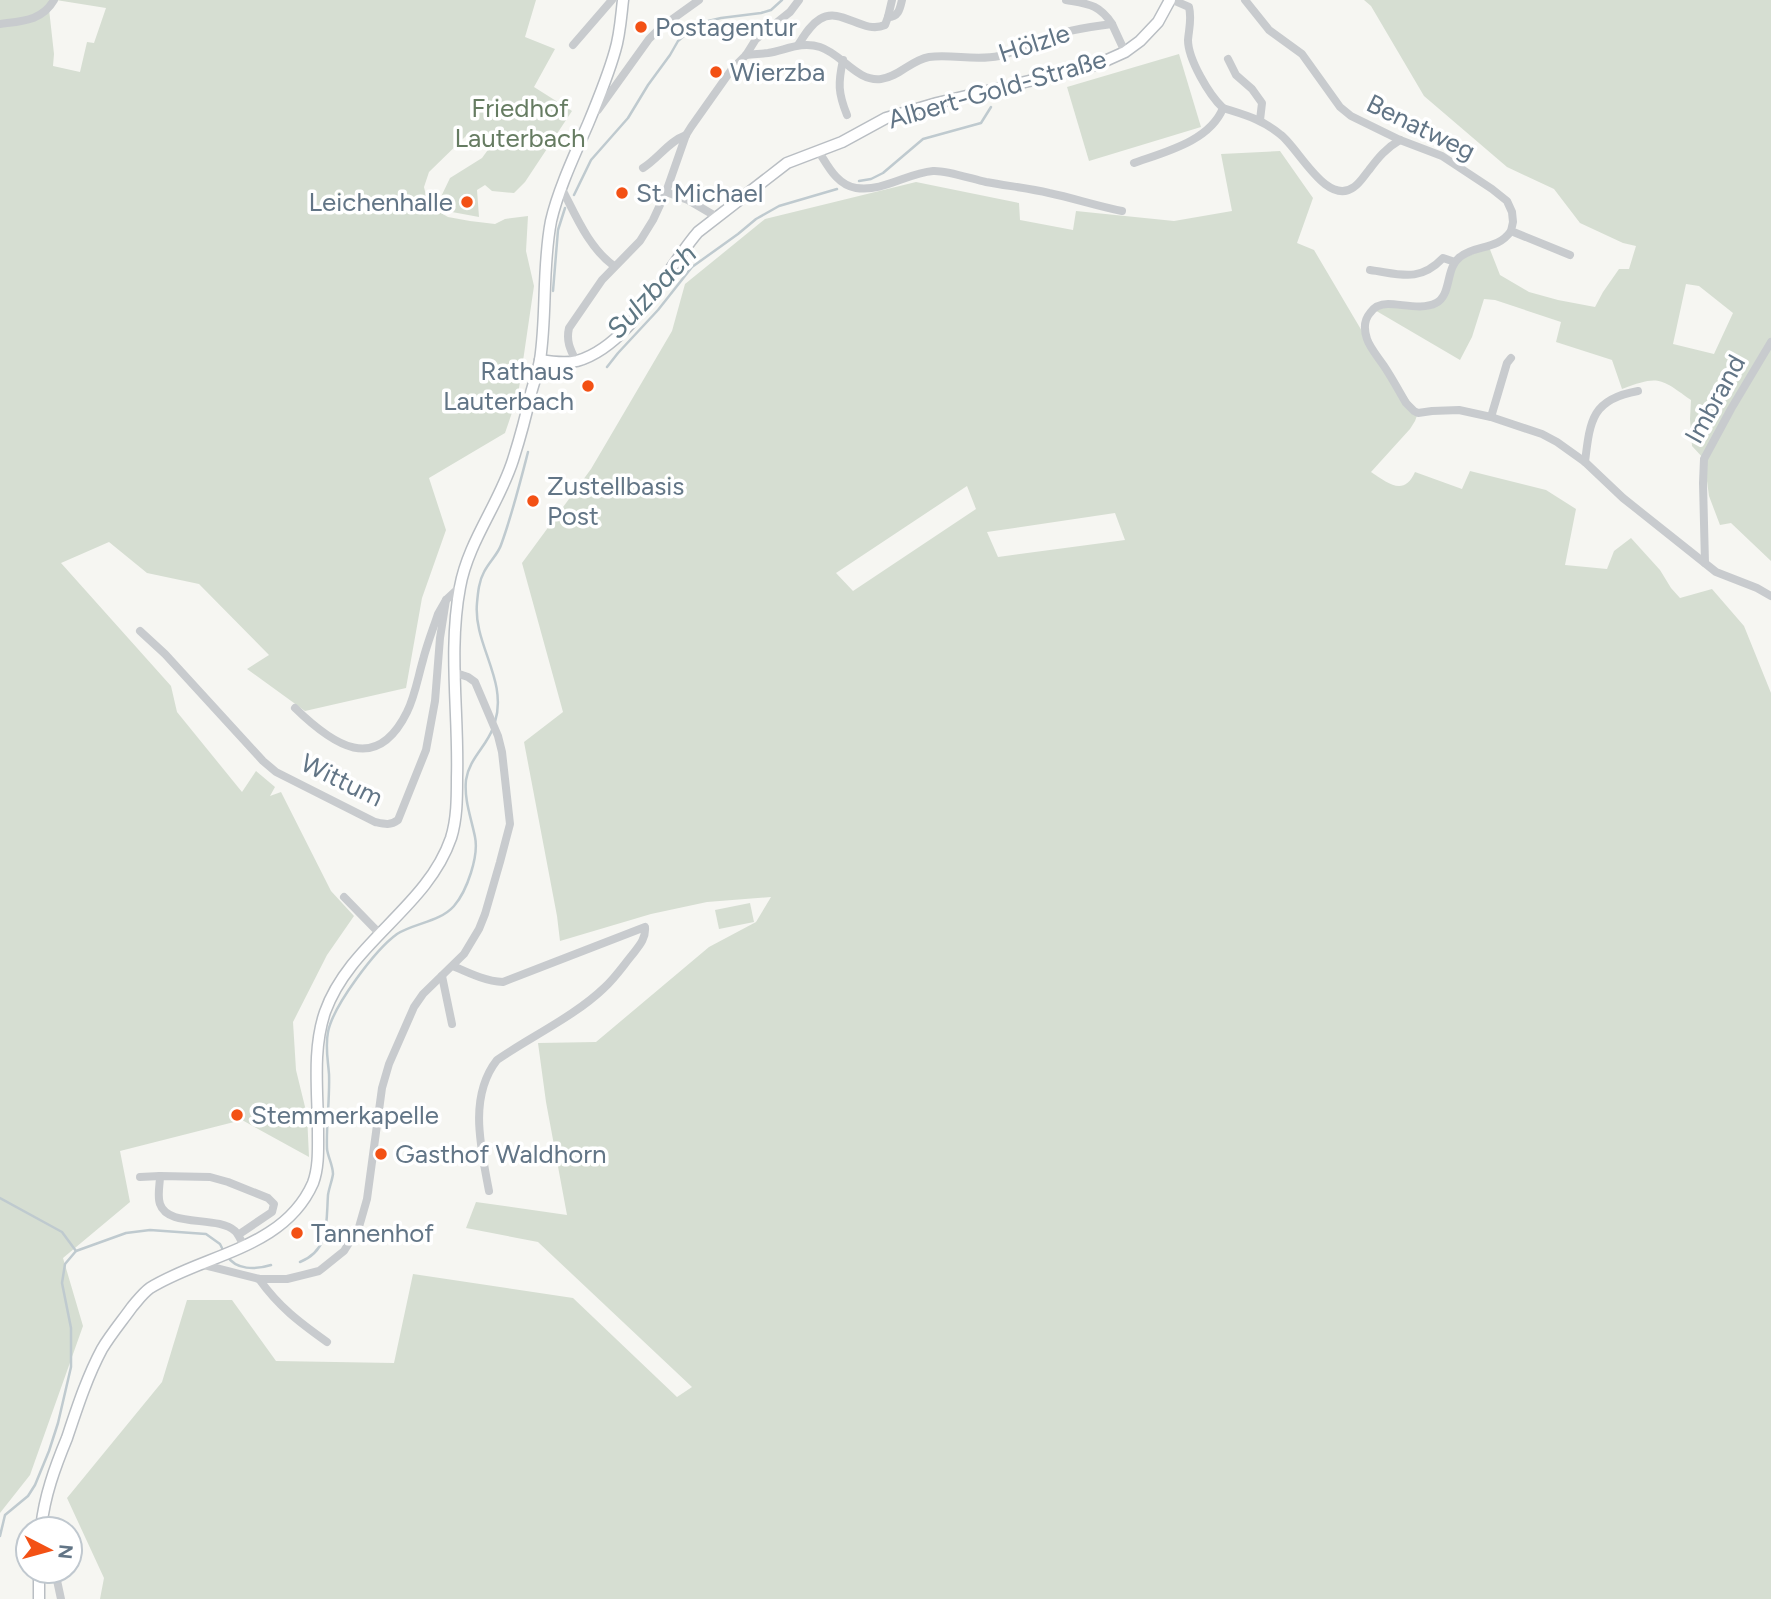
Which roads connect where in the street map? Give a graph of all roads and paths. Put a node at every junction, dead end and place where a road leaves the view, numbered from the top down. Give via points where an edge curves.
1 (54, 0) edge
2 (612, 0) edge
3 (623, 0) edge
4 (699, 0) edge
5 (799, 0) edge
6 (892, 0) edge
7 (902, 0) edge
8 (1066, 0) edge
9 (1172, 0) edge
10 (1245, 0) edge
11 (888, 17) junction
12 (1112, 23) junction
13 (0, 24) edge
14 (573, 45) dead end
15 (798, 45) junction
16 (1125, 52) junction
17 (747, 55) junction
18 (1228, 59) dead end
19 (843, 60) junction
20 (1223, 107) junction
21 (847, 115) dead end
22 (1260, 120) junction
23 (589, 122) junction
24 (686, 135) junction
25 (1399, 140) junction
26 (819, 152) junction
27 (1134, 163) dead end
28 (643, 168) dead end
29 (562, 188) junction
30 (666, 192) junction
31 (1122, 211) dead end
32 (717, 216) junction
33 (1511, 231) junction
34 (1570, 255) dead end
35 (1455, 262) junction
36 (614, 267) junction
37 (1370, 270) dead end
38 (1771, 342) edge
39 (1511, 358) dead end
40 (540, 360) junction
41 (576, 361) junction
42 (1638, 391) dead end
43 (1491, 417) junction
44 (1585, 462) junction
45 (1705, 563) junction
46 (460, 587) junction
47 (1771, 596) edge
48 (446, 600) junction
49 (140, 631) dead end
50 (456, 673) junction
51 (295, 708) dead end
52 (344, 897) dead end
53 (380, 934) junction
54 (453, 966) junction
55 (442, 976) junction
56 (452, 1024) dead end
57 (160, 1176) junction
58 (140, 1177) dead end
59 (489, 1191) dead end
60 (238, 1244) junction
61 (200, 1264) junction
62 (258, 1279) junction
63 (327, 1342) dead end
64 (43, 1515) edge

1 - 13 street via 49,9 33,18
2 - 14 street
3 - 23 main road via 615,51
4 - 23 street via 649,39
5 - 17 street via 756,39
6 - 11 street
7 - 11 street via 898,13
8 - 12 street via 1093,5
9 - 16 main road via 1158,22
9 - 20 street via 1189,7 1190,55 1213,99
10 - 25 street, Benatweg via 1269,30 1302,54 1339,107
11 - 15 street via 885,25 870,28 827,16 813,24
12 - 16 street
12 - 19 street, Hölzle via 1066,31 995,57 918,60 878,80 866,78
15 - 17 street, Hölzle
15 - 19 street, Hölzle via 822,47
16 - 26 main road, Albert-Gold-Straße via 1096,65 886,118
17 - 24 street
18 - 22 street via 1262,103
19 - 21 street via 839,89
20 - 22 street
20 - 27 street via 1219,117 1194,138
22 - 25 street via 1283,136 1317,177 1342,191 1353,188
23 - 29 main road
24 - 28 street
24 - 30 street
25 - 33 street, Benatweg via 1442,156 1507,201 1512,212
26 - 31 street via 832,172 853,188 893,184 935,171
26 - 32 main road, Albert-Gold-Straße via 779,168
29 - 36 street via 598,253
29 - 40 main road via 549,241
30 - 32 street
30 - 36 street via 640,241
32 - 41 main road, Albert-Gold-Straße via 687,245 626,328
33 - 34 street
33 - 35 street via 1500,243 1467,253
35 - 37 street via 1443,258 1425,273 1409,275
35 - 43 street via 1438,302 1429,306 1379,305 1367,318 1366,337 1414,411 1459,410
36 - 41 street via 569,328 569,346
38 - 45 street, Imbrand via 1704,459
39 - 43 street
40 - 41 main road
40 - 46 main road via 512,463
42 - 44 street via 1619,394 1599,409
43 - 44 street via 1542,434
44 - 45 street
45 - 47 street
46 - 48 street
46 - 50 main road
48 - 49 street, Wittum via 426,750 398,820 387,825 276,772
48 - 51 street via 407,712 384,743 363,750 343,744
50 - 53 main road via 452,836 425,887
50 - 54 street via 475,682 491,719 502,752 510,824 485,914
52 - 53 street
53 - 60 main road via 344,974 319,1033 315,1178 285,1222 268,1234
54 - 55 street
54 - 59 street via 503,982 645,927 643,941 604,989 490,1069 482,1087 480,1115
55 - 56 street
55 - 62 street via 414,1007 386,1072 359,1227 344,1251 320,1271 287,1279
57 - 58 street
57 - 60 street via 159,1202 164,1211 179,1219 223,1224 235,1232
57 - 60 street via 210,1177 268,1198 274,1204 272,1212
60 - 61 main road
61 - 62 street
61 - 64 main road via 146,1290 102,1350 55,1469
62 - 63 street via 274,1300

